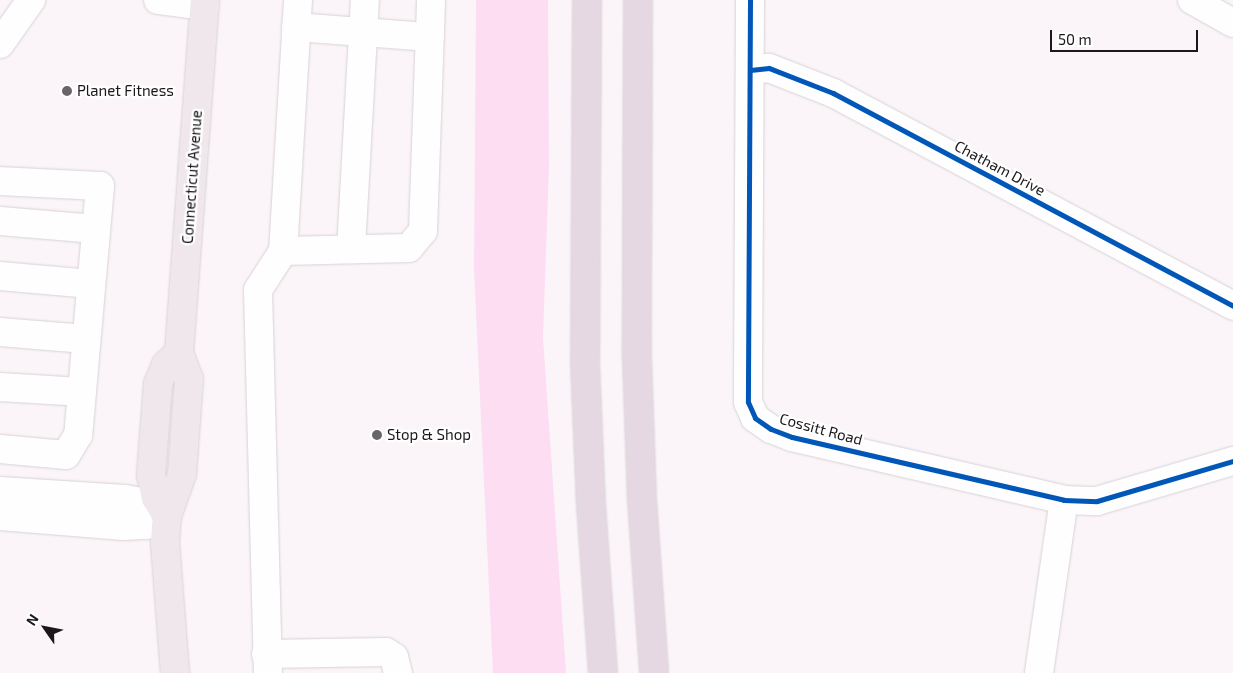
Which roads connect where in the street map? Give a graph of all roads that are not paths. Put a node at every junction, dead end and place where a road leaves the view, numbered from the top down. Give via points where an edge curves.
1 (31, 0) edge
2 (158, 0) edge
3 (298, 0) edge
4 (365, 0) edge
5 (431, 0) edge
6 (587, 0) edge
7 (638, 0) edge
8 (750, 0) edge
9 (1192, 0) edge
10 (205, 3) edge
11 (1233, 23) edge
12 (296, 27) junction
13 (364, 32) junction
14 (430, 37) junction
15 (0, 44) edge
16 (750, 70) junction
17 (0, 181) edge
18 (0, 221) edge
19 (96, 229) junction
20 (351, 249) junction
21 (283, 251) junction
22 (0, 276) edge
23 (91, 284) junction
24 (1233, 306) edge
25 (0, 332) edge
26 (86, 339) junction
27 (0, 387) edge
28 (82, 392) junction
29 (0, 449) edge
30 (1233, 461) edge
31 (0, 491) edge
32 (1064, 500) junction
33 (0, 516) edge
34 (167, 516) junction
35 (334, 663) edge
36 (267, 664) edge
37 (175, 673) edge
38 (398, 673) edge
39 (602, 673) edge
40 (654, 673) edge
41 (1039, 673) edge

1 - 15 street
2 - 10 street
3 - 12 street
4 - 13 street
5 - 14 street
6 - 39 highway via 585,362
7 - 40 highway via 637,358 642,500
8 - 16 street, Cossitt Road
9 - 11 street
10 - 34 main road, Connecticut Avenue via 179,353 166,366 158,384 151,475 156,498
12 - 13 street
12 - 21 street
13 - 14 street
13 - 20 street
14 - 20 street via 422,230 409,248
16 - 24 street, Chatham Drive via 768,68 833,93
16 - 32 street, Cossitt Road via 748,402 755,418 771,429 792,436
17 - 19 street via 100,186
18 - 19 street
19 - 23 street
20 - 21 street
21 - 36 street via 258,290
22 - 23 street
23 - 26 street
25 - 26 street
26 - 28 street
27 - 28 street
28 - 29 street via 78,435 66,455
30 - 32 street, Cossitt Road via 1097,501
31 - 34 street via 125,499 147,503
32 - 41 street
33 - 34 street via 124,526 146,525
34 - 37 main road via 165,542
35 - 36 street
35 - 38 street via 392,654

